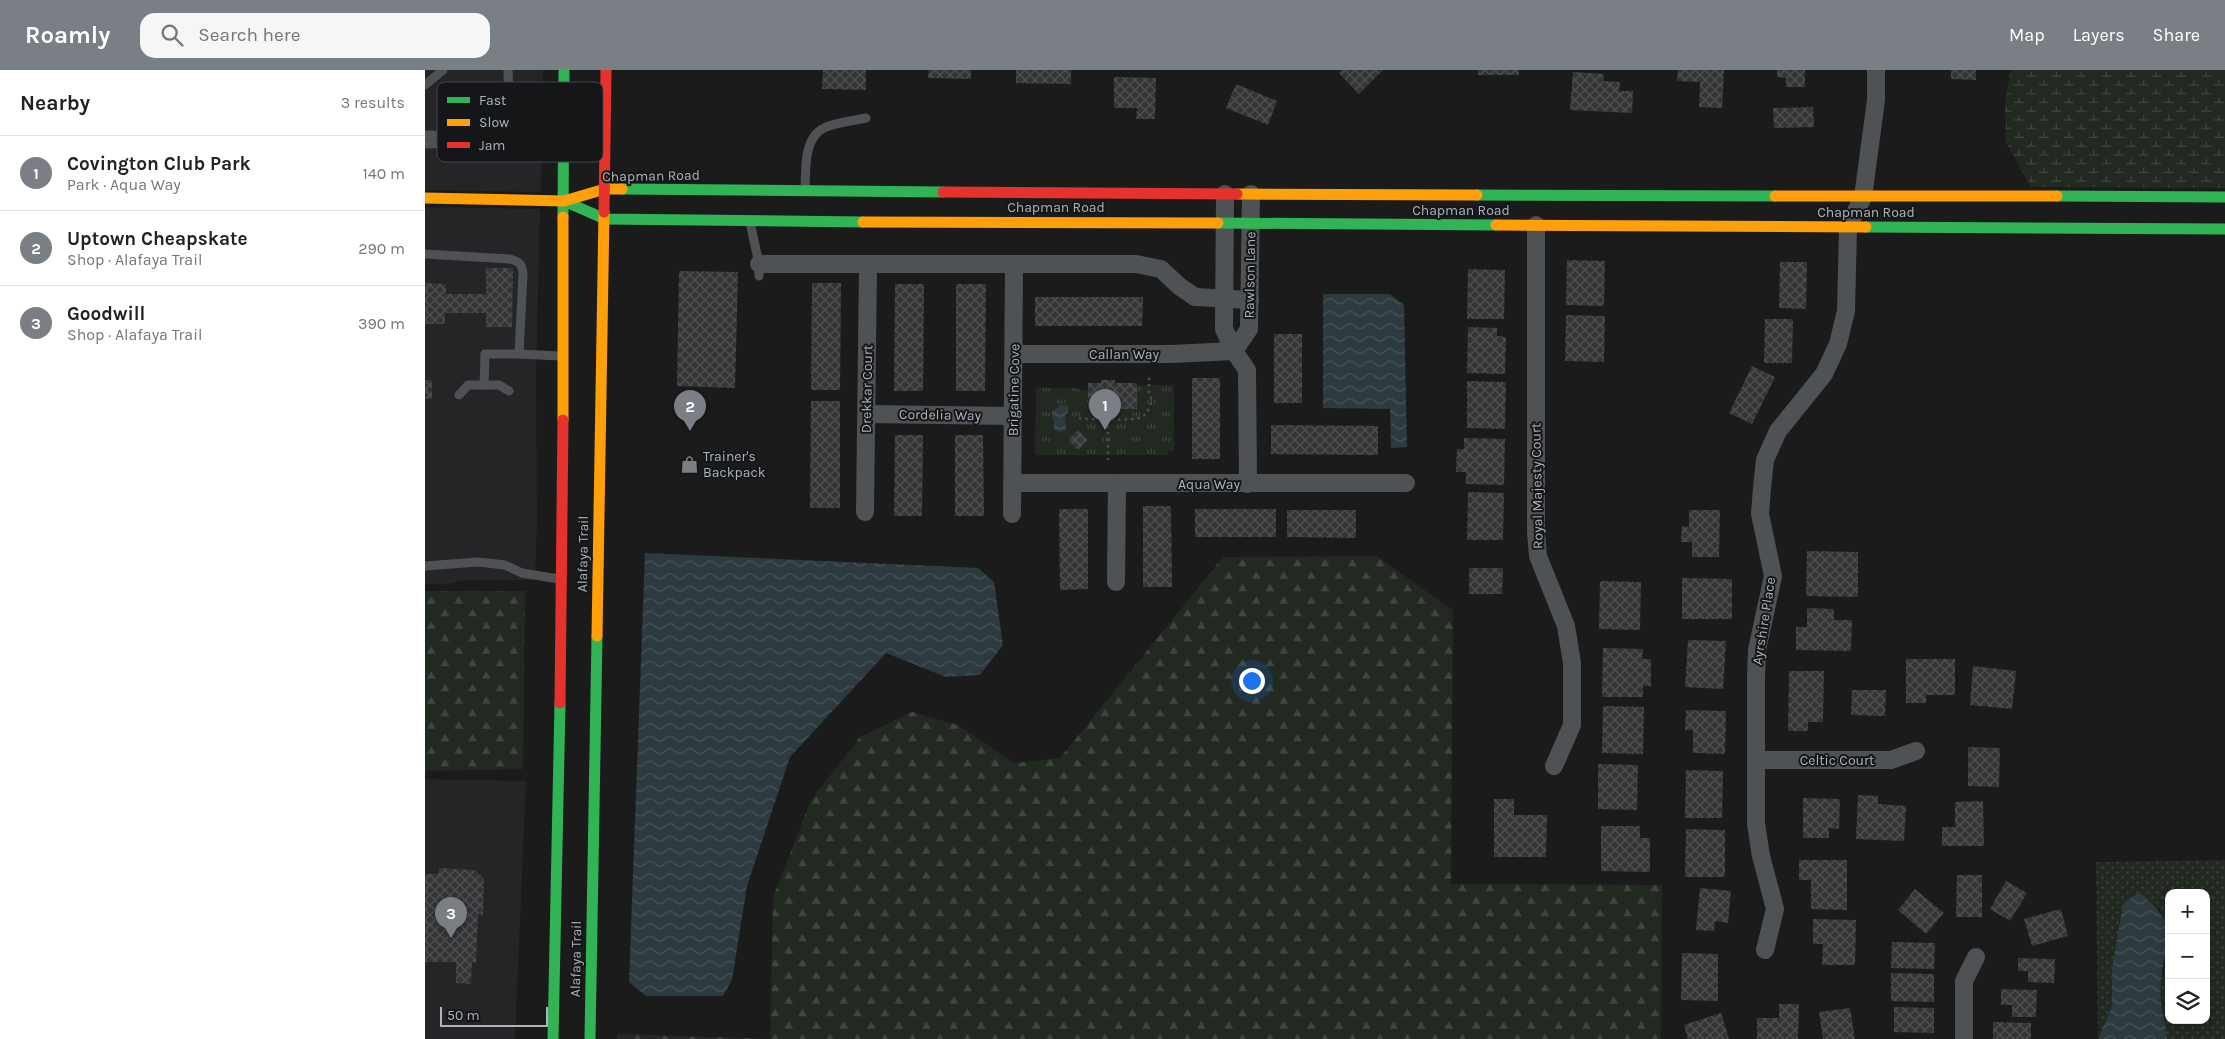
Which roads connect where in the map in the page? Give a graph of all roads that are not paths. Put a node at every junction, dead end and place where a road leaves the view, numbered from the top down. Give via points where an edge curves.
1 (442, 70) edge
2 (606, 70) edge
3 (1876, 70) edge
4 (425, 85) edge
5 (866, 118) dead end
6 (563, 162) edge
7 (605, 189) junction
8 (805, 190) junction
9 (1225, 194) junction
10 (1251, 194) junction
11 (1863, 197) junction
12 (2225, 197) edge
13 (425, 198) edge
14 (563, 201) junction
15 (605, 219) junction
16 (750, 222) junction
17 (1225, 223) junction
18 (1251, 223) junction
19 (1536, 226) junction
20 (1848, 227) junction
21 (2225, 229) edge
22 (425, 254) edge
23 (868, 266) junction
24 (1014, 266) junction
25 (759, 270) joint
26 (1225, 300) junction
27 (1250, 300) junction
28 (1234, 351) junction
29 (519, 354) junction
30 (1014, 354) junction
31 (563, 356) junction
32 (485, 385) junction
33 (509, 391) dead end
34 (459, 395) dead end
35 (867, 414) junction
36 (1013, 416) junction
37 (1406, 483) dead end
38 (1013, 484) junction
39 (1117, 484) junction
40 (1248, 484) junction
41 (865, 512) dead end
42 (1012, 514) dead end
43 (425, 566) edge
44 (562, 580) junction
45 (1116, 582) dead end
46 (1916, 751) dead end
47 (1757, 760) junction
48 (1554, 766) dead end
49 (1765, 950) dead end
50 (1976, 957) dead end
51 (553, 1039) edge
52 (589, 1039) edge
53 (1964, 1039) edge

1 - 4 lane
2 - 7 street, Alafaya Trail
3 - 11 street, Ayrshire Place via 1876,100
5 - 8 lane via 823,128 812,139
6 - 14 street, Alafaya Trail
7 - 8 street, Chapman Road
7 - 14 street, Chapman Road
7 - 15 street, Alafaya Trail
8 - 9 street, Chapman Road
9 - 10 street, Chapman Road
9 - 17 street, Rawlson Lane
10 - 11 street, Chapman Road
10 - 18 street, Rawlson Lane
11 - 12 street, Chapman Road
11 - 20 street, Ayrshire Place
13 - 14 street
14 - 15 street, Chapman Road
14 - 31 street, Alafaya Trail
15 - 16 street, Chapman Road
15 - 52 street, Alafaya Trail
16 - 17 street, Chapman Road
16 - 25 lane
17 - 18 street, Chapman Road
17 - 26 street, Rawlson Lane
18 - 19 street, Chapman Road
18 - 27 street, Rawlson Lane
19 - 20 street, Chapman Road
19 - 48 street, Royal Majesty Court via 1538,556 1566,626 1572,663 1572,726
20 - 21 street, Chapman Road
20 - 47 street, Ayrshire Place via 1846,311 1838,344 1824,374 1779,431 1765,460 1761,514 1773,576 1757,650
22 - 29 lane via 510,259 522,265
23 - 24 street
23 - 25 street
23 - 35 street, Drekkar Court
24 - 26 street via 1136,264 1161,269 1195,297
24 - 30 street, Brigatine Cove
26 - 27 street
26 - 28 street, Rawlson Lane via 1224,328
27 - 28 street, Rawlson Lane via 1249,329
28 - 30 street, Callan Way
28 - 40 street, Rawlson Lane via 1247,370
29 - 31 lane
29 - 32 lane via 485,354
30 - 36 street, Brigatine Cove
31 - 44 street, Alafaya Trail
32 - 33 lane via 499,385
32 - 34 lane via 468,385
35 - 36 street, Cordelia Way
35 - 41 street, Drekkar Court
36 - 38 street, Brigatine Cove
37 - 40 street, Aqua Way
38 - 39 street, Aqua Way
38 - 42 street, Brigatine Cove
39 - 40 street, Aqua Way
39 - 45 street
43 - 44 lane via 478,562 505,565 522,573
44 - 51 street, Alafaya Trail
46 - 47 street, Celtic Court via 1891,760
47 - 49 street, Ayrshire Place via 1755,824 1775,909
50 - 53 street via 1964,981

